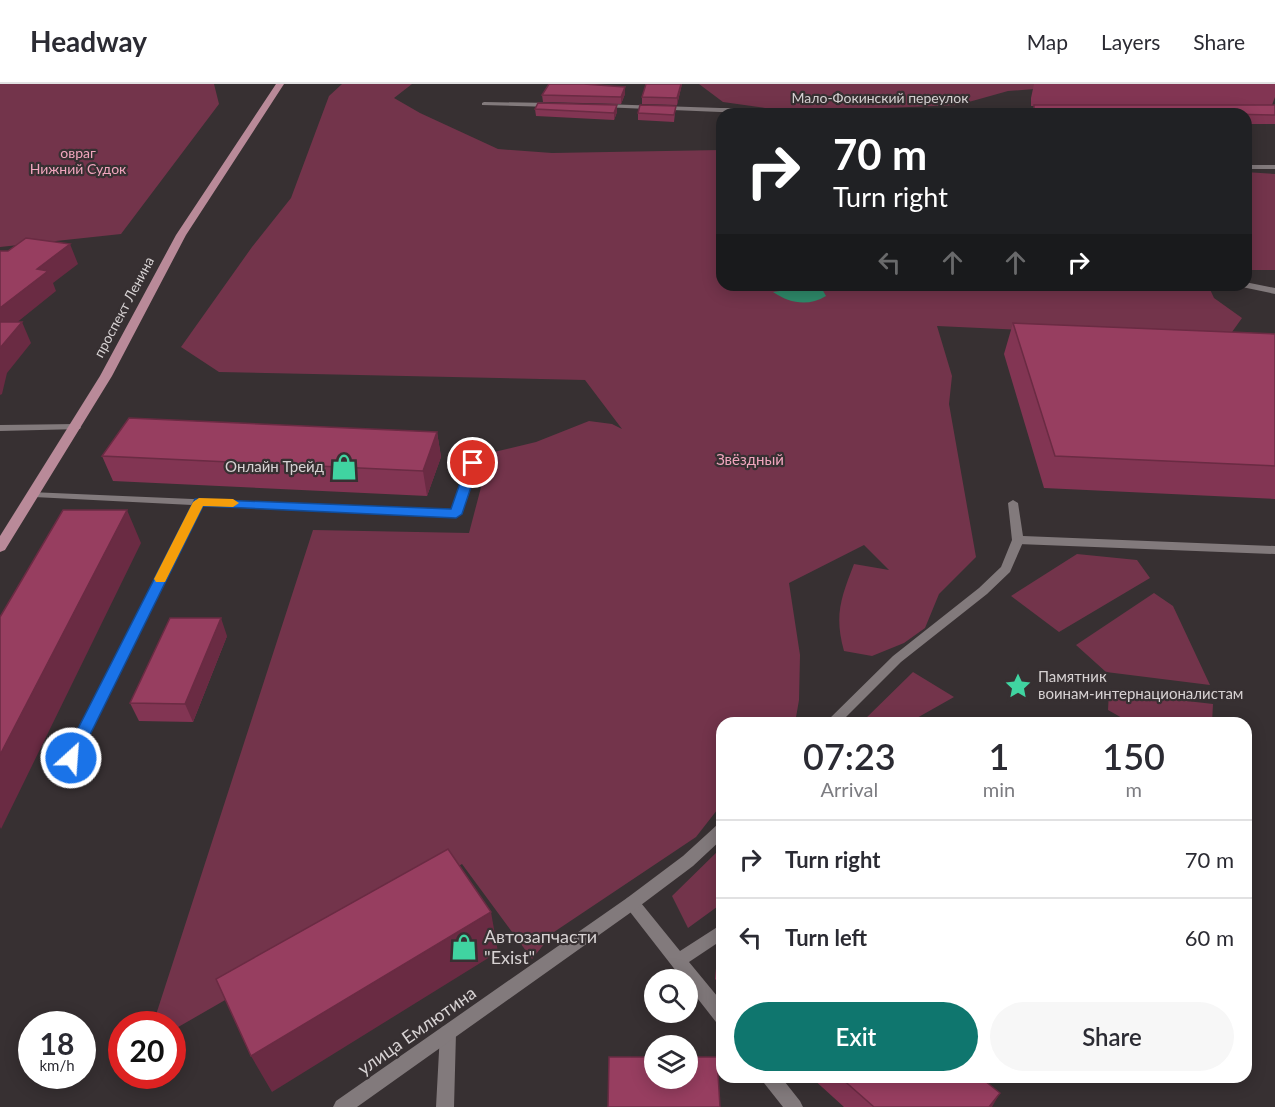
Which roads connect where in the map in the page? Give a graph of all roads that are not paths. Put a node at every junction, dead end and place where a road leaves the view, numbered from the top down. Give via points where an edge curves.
1 (280, 84) edge
2 (484, 104) dead end
3 (556, 105) edge
4 (591, 106) edge
5 (716, 110) edge
6 (1252, 167) edge
7 (1275, 167) edge
8 (1252, 286) edge
9 (1275, 291) edge
10 (76, 427) junction
11 (0, 428) edge
12 (473, 463) dead end
13 (34, 494) junction
14 (199, 502) junction
15 (1013, 502) dead end
16 (1018, 540) junction
17 (0, 547) edge
18 (1275, 550) edge
19 (838, 717) edge
20 (71, 758) dead end
21 (716, 835) edge
22 (632, 903) junction
23 (716, 935) edge
24 (678, 961) junction
25 (716, 1008) edge
26 (448, 1033) junction
27 (775, 1083) edge
28 (342, 1107) edge
29 (445, 1107) edge
30 (794, 1107) edge

1 - 10 main road, проспект Ленина via 181,235
2 - 3 street
4 - 5 street, Мало-Фокинский переулок
6 - 7 street
8 - 9 street
10 - 11 street
10 - 13 main road, проспект Ленина
12 - 14 street via 456,514
13 - 14 street
13 - 17 main road, проспект Ленина
14 - 20 street
15 - 16 street
16 - 18 street
16 - 19 street via 1006,568 983,591 897,659
21 - 22 street, улица Емлютина
22 - 24 street
22 - 26 street, улица Емлютина
23 - 24 street
24 - 25 street
26 - 28 street, улица Емлютина
26 - 29 street
27 - 30 street

